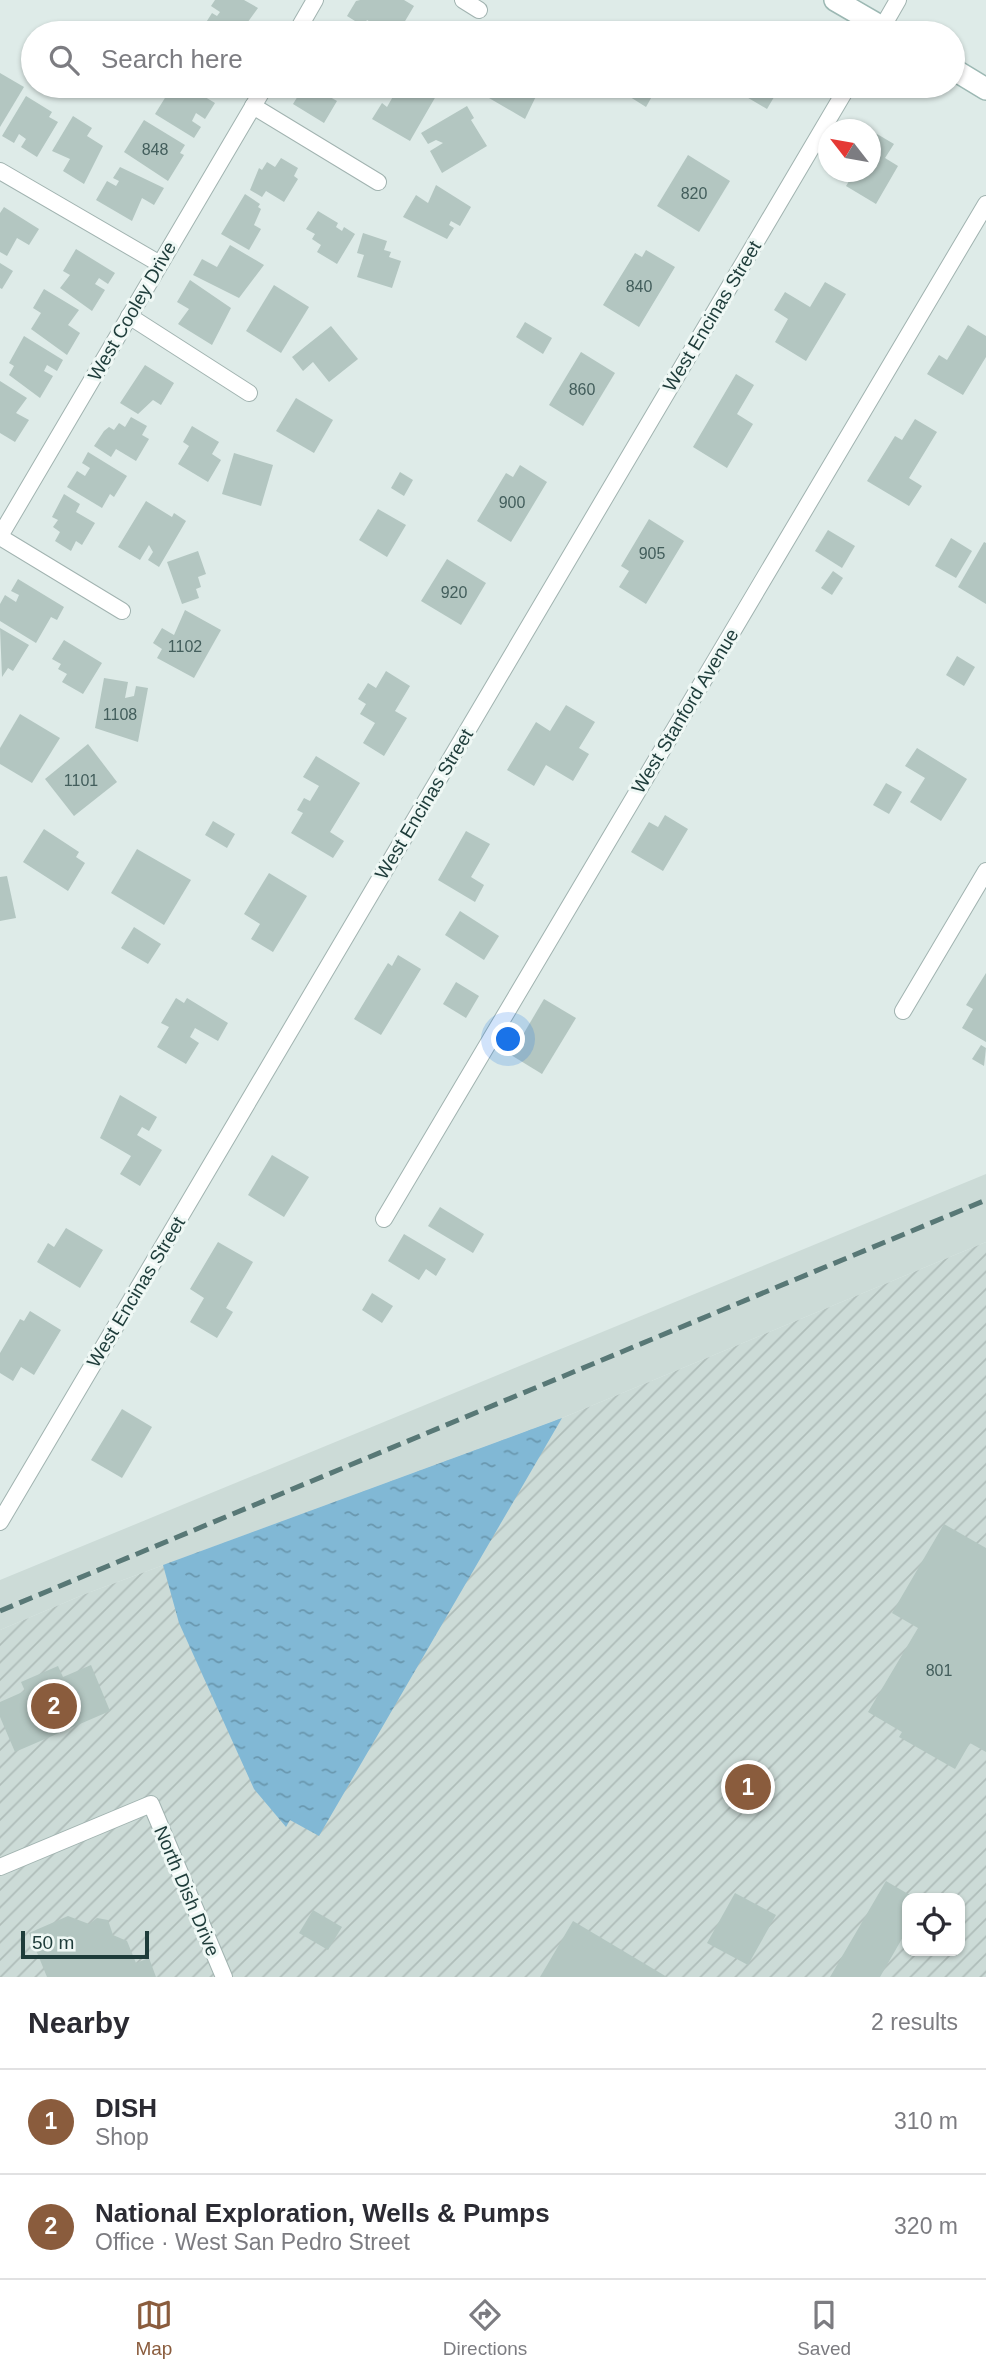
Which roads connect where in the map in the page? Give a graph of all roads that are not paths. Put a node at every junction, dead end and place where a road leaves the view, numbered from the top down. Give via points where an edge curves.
1 (315, 0) edge
2 (463, 0) edge
3 (835, 0) edge
4 (898, 0) edge
5 (479, 10) dead end
6 (303, 21) edge
7 (868, 21) edge
8 (889, 21) edge
9 (965, 76) edge
10 (986, 89) edge
11 (258, 98) edge
12 (841, 98) edge
13 (253, 106) junction
14 (0, 171) edge
15 (378, 182) dead end
16 (986, 204) edge
17 (160, 264) junction
18 (129, 316) junction
19 (249, 393) dead end
20 (0, 537) edge
21 (122, 611) dead end
22 (986, 870) edge
23 (903, 1011) dead end
24 (384, 1219) dead end
25 (0, 1522) edge
26 (0, 1867) edge
27 (224, 1977) edge

1 - 6 street
2 - 5 street
3 - 7 main road
4 - 8 street
9 - 10 main road
11 - 13 street, West Cooley Drive
12 - 25 street, West Encinas Street
13 - 15 street
13 - 17 street, West Cooley Drive
14 - 17 street
16 - 24 street, West Stanford Avenue
17 - 18 street, West Cooley Drive
18 - 19 street
18 - 20 street, West Cooley Drive
20 - 21 street
22 - 23 street
26 - 27 street, North Dish Drive via 151,1804

